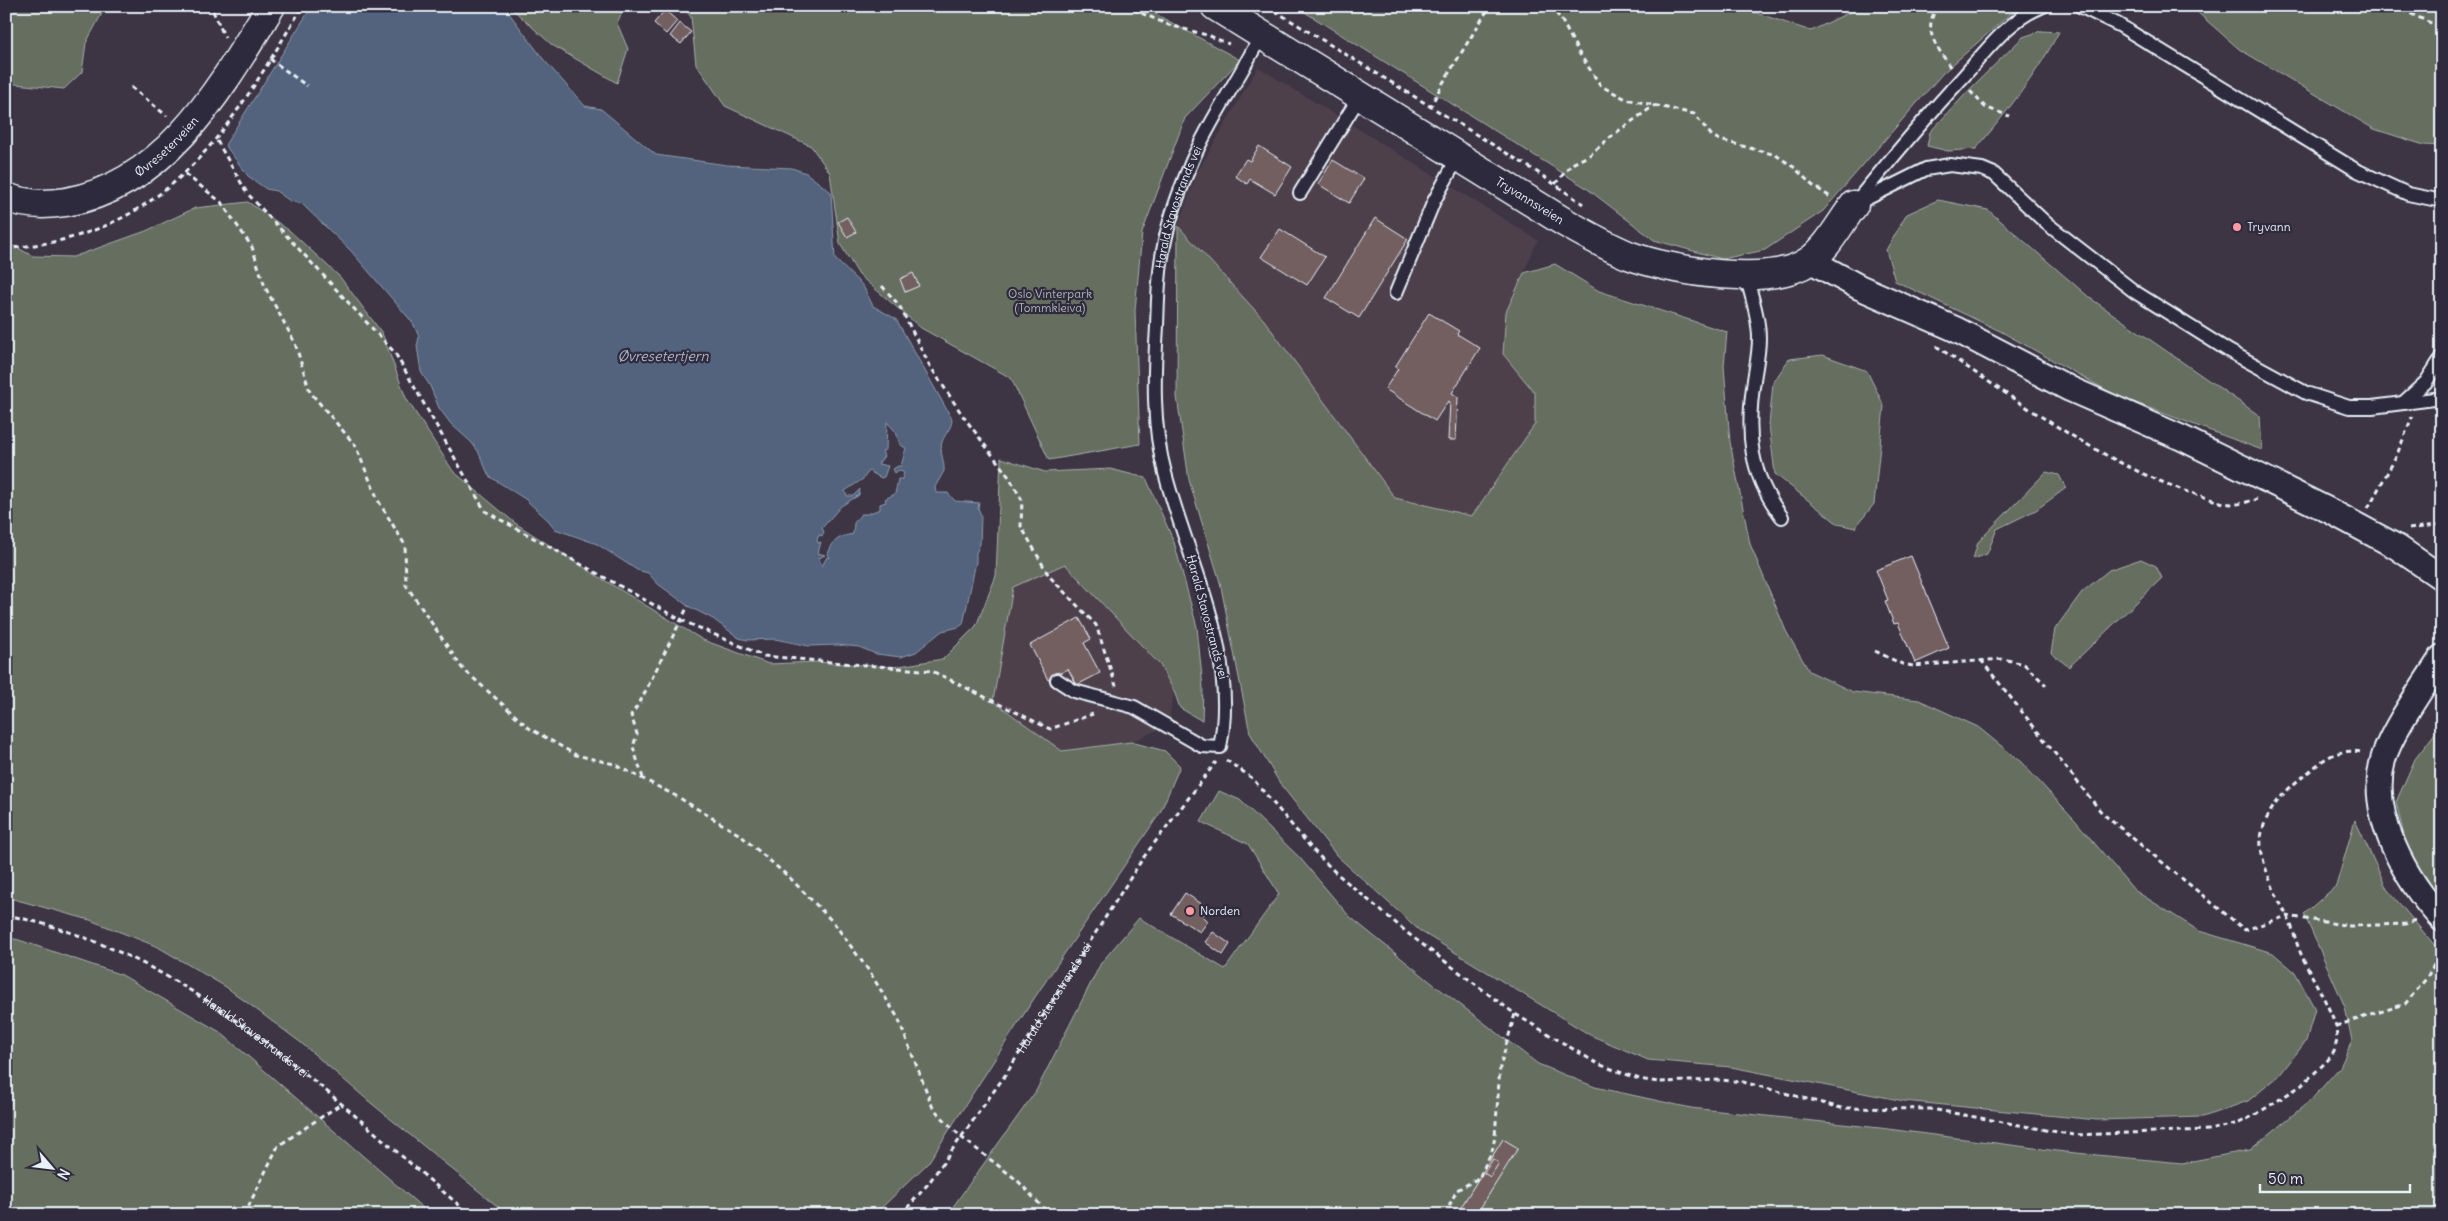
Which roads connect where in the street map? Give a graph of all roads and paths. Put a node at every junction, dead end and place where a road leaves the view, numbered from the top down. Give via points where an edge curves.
1 (303, 6) edge
2 (1124, 6) edge
3 (1215, 6) edge
4 (1490, 6) edge
5 (1550, 6) edge
6 (1938, 6) edge
7 (2042, 6) edge
8 (2080, 6) edge
9 (2394, 6) edge
10 (260, 16) edge
11 (2442, 28) edge
12 (1261, 35) junction
13 (1210, 36) dead end
14 (270, 59) junction
15 (1958, 81) junction
16 (307, 86) dead end
17 (130, 87) dead end
18 (1360, 96) junction
19 (1656, 104) junction
20 (1430, 108) dead end
21 (2009, 116) dead end
22 (184, 132) junction
23 (217, 141) junction
24 (1458, 157) junction
25 (185, 174) junction
26 (1555, 184) dead end
27 (1300, 193) dead end
28 (6, 197) edge
29 (2442, 201) edge
30 (1852, 207) junction
31 (6, 249) edge
32 (1811, 260) junction
33 (1746, 275) junction
34 (882, 286) dead end
35 (1396, 294) dead end
36 (1932, 344) dead end
37 (2442, 357) edge
38 (2442, 398) edge
39 (2410, 403) junction
40 (2264, 499) dead end
41 (1782, 517) dead end
42 (2355, 525) junction
43 (2442, 578) edge
44 (688, 606) dead end
45 (680, 620) junction
46 (1875, 651) dead end
47 (2442, 657) edge
48 (1981, 660) junction
49 (1056, 680) dead end
50 (2046, 685) dead end
51 (1122, 703) junction
52 (1220, 752) junction
53 (2383, 759) junction
54 (643, 779) junction
55 (6, 915) edge
56 (2438, 915) edge
57 (2287, 916) junction
58 (2442, 951) edge
59 (1515, 1014) junction
60 (2336, 1026) junction
61 (341, 1104) junction
62 (961, 1137) junction
63 (252, 1215) edge
64 (471, 1215) edge
65 (901, 1215) edge
66 (1050, 1215) edge
67 (1448, 1215) edge

1 - 14 path
2 - 13 path via 1168,25
3 - 12 street, Tryvannsveien
4 - 20 path
5 - 19 path via 1601,86 1626,99
6 - 15 path via 1929,26 1931,35
7 - 15 lane via 2014,22
8 - 29 lane via 2119,25 2356,170 2408,194
9 - 11 path
10 - 22 street, Øvreseterveien via 210,101
12 - 18 street, Tryvannsveien
12 - 52 lane, Harald Stavostrands vei via 1192,162 1165,243 1159,289 1155,362 1158,443 1224,676 1226,717
14 - 16 path
14 - 23 path
15 - 21 path via 1985,107
15 - 30 lane
17 - 22 path
18 - 24 street, Tryvannsveien
18 - 27 lane
19 - 26 path via 1590,156 1572,164
19 - 30 path via 1694,114 1712,136 1720,140 1776,155 1812,185
22 - 28 street, Øvreseterveien via 142,170 99,193 50,204 24,203
23 - 25 path
23 - 45 path via 246,193 396,353 485,511
24 - 33 street, Tryvannsveien via 1571,226 1628,255 1688,270
24 - 35 lane via 1434,201
25 - 31 path via 131,214 98,228 60,240
25 - 54 path via 220,202 252,247 265,286 295,343 310,392 355,445 379,502 404,545 406,585 462,668 529,728 576,755 614,764
30 - 32 street, Tryvannsveien
30 - 39 lane via 1926,169 1950,165 1982,169 1994,174 2046,223 2135,292 2272,375 2306,393 2349,407
32 - 33 street, Tryvannsveien via 1776,274
32 - 42 street via 1860,286 1955,328 2070,389 2182,438
33 - 41 lane via 1759,329 1750,418 1753,455 1767,498
34 - 51 path via 899,305 939,380 1009,477 1022,500 1021,526 1049,576 1096,625
36 - 40 path via 2133,470 2230,504
37 - 39 lane
38 - 39 lane
39 - 42 path via 2396,457 2371,504
42 - 43 street via 2397,547
44 - 45 path
45 - 51 path via 764,656 932,670 1050,729
45 - 54 path via 632,715 637,734 633,747
46 - 48 path via 1913,666
47 - 53 street
48 - 50 path via 2024,664
48 - 57 path via 2102,813 2245,930
49 - 51 lane via 1074,691
51 - 52 lane via 1156,719 1192,742
52 - 59 path via 1252,778 1313,850 1362,896
52 - 62 path, Harald Stavostrands vei via 1143,858 1006,1074
53 - 56 street via 2380,790 2393,847 2408,875
53 - 57 path via 2364,752 2334,752 2290,787 2270,811 2261,845 2270,878
54 - 62 path via 740,835 790,878 834,924 898,1018 933,1108
55 - 61 path, Harald Stavostrands vei via 94,941 173,979 242,1024
56 - 57 path via 2406,924 2350,926
57 - 60 path via 2296,943
58 - 60 path via 2426,979 2405,1004
59 - 60 path via 1598,1064 1639,1079 1744,1082 1841,1108 1931,1109 2091,1136 2209,1130 2239,1123 2279,1102 2328,1061 2337,1040
59 - 67 path via 1500,1067 1492,1151 1479,1178 1458,1190
61 - 63 path via 278,1146 249,1205
61 - 64 path, Harald Stavostrands vei
62 - 65 path, Harald Stavostrands vei
62 - 66 path via 1017,1180

